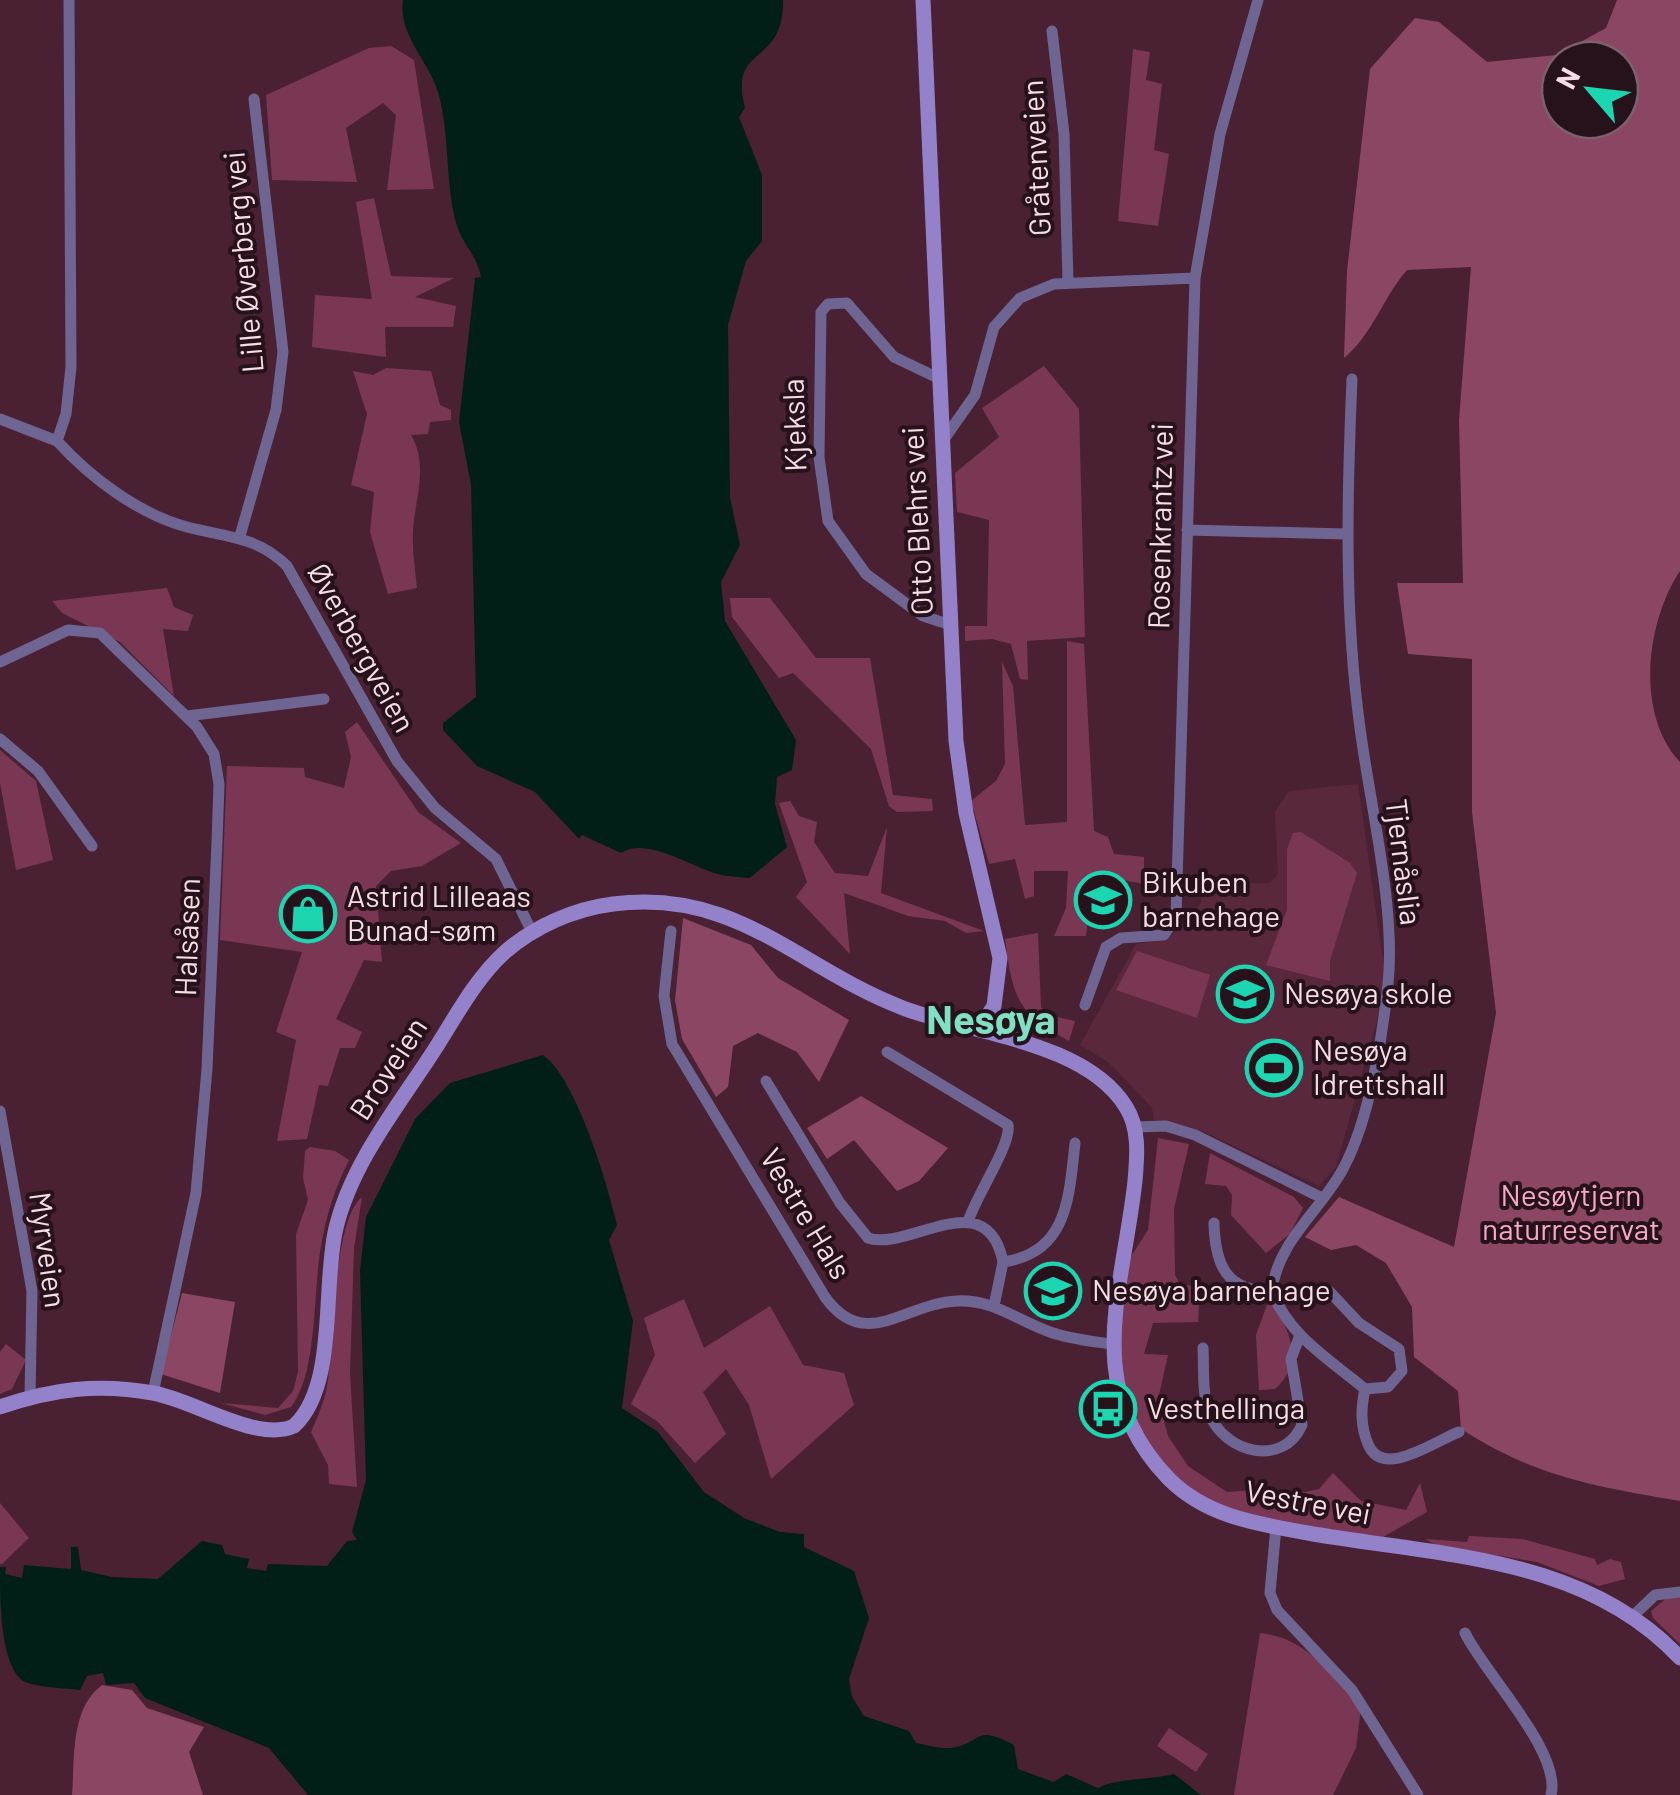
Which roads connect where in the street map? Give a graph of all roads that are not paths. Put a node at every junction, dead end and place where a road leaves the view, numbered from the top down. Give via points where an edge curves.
1 (69, 0) edge
2 (923, 0) edge
3 (1258, 0) edge
4 (1052, 32) dead end
5 (254, 99) dead end
6 (1196, 278) junction
7 (1068, 283) junction
8 (938, 378) junction
9 (1352, 379) dead end
10 (0, 419) edge
11 (57, 441) junction
12 (942, 442) junction
13 (1187, 530) junction
14 (1345, 534) junction
15 (240, 536) junction
16 (951, 626) junction
17 (0, 662) edge
18 (324, 699) dead end
19 (186, 716) junction
20 (0, 739) edge
21 (92, 846) dead end
22 (671, 930) dead end
23 (532, 932) junction
24 (1085, 1005) dead end
25 (994, 1006) junction
26 (979, 1029) junction
27 (998, 1036) junction
28 (887, 1052) dead end
29 (766, 1081) dead end
30 (0, 1111) edge
31 (1135, 1127) junction
32 (1076, 1143) dead end
33 (1320, 1198) junction
34 (968, 1222) junction
35 (1214, 1222) dead end
36 (1002, 1262) junction
37 (1272, 1291) junction
38 (1328, 1291) dead end
39 (994, 1306) junction
40 (1300, 1335) junction
41 (1111, 1344) junction
42 (1203, 1348) dead end
43 (1365, 1389) junction
44 (153, 1393) junction
45 (30, 1396) junction
46 (0, 1407) edge
47 (1458, 1432) dead end
48 (1276, 1527) junction
49 (1680, 1592) edge
50 (1634, 1615) junction
51 (1465, 1633) dead end
52 (1680, 1658) edge
53 (1418, 1795) edge
54 (1551, 1795) edge

1 - 11 street via 71,367
2 - 8 street, Otto Blehrs vei
3 - 6 street, Rosenkrantz vei via 1220,134
4 - 7 street, Gråtenveien via 1064,134
5 - 15 street, Lille Øverberg vei via 283,352 276,410
6 - 7 street
6 - 13 street, Rosenkrantz vei
7 - 12 street via 1035,290 1007,310 987,342 975,395
8 - 12 street, Otto Blehrs vei
8 - 16 street, Kjeksla via 894,357 847,303 828,304 821,312 820,457 828,521 866,574 924,616
9 - 14 street, Tjernåslia
10 - 11 street
11 - 15 street, Øverbergveien via 87,472 148,510 186,527
12 - 16 street, Otto Blehrs vei
13 - 14 street
13 - 24 street, Rosenkrantz vei via 1176,917 1164,934 1113,940
14 - 33 street, Tjernåslia via 1389,979 1354,1143
15 - 23 street, Øverbergveien via 287,566 397,761 436,808 496,860
16 - 25 street, Otto Blehrs vei via 959,778 1000,958
17 - 19 street, Halsåsen via 68,630 100,633
18 - 19 street
19 - 44 street, Halsåsen via 208,739 219,784 207,1068 191,1226
20 - 21 street via 38,772
22 - 39 street, Vestre Hals via 664,996 672,1044 832,1306 860,1325 951,1301
23 - 26 street, Broveien via 608,904 690,905 748,926 894,1005
23 - 44 street, Broveien via 477,985 360,1166 335,1231 318,1386 306,1414 285,1430 260,1430
25 - 26 street, Otto Blehrs vei
25 - 27 street
26 - 27 street
27 - 31 street via 1101,1078
28 - 34 street via 1008,1125 1008,1141
29 - 34 street via 868,1238 891,1241
30 - 45 street, Myrveien via 32,1290
31 - 33 street via 1196,1134
31 - 41 street, Vestre vei via 1134,1186
32 - 36 street via 1058,1233 1032,1254
33 - 37 street, Tjernåslia via 1282,1256
34 - 36 street via 993,1240
35 - 37 street via 1219,1266 1228,1279 1254,1292
36 - 39 street
37 - 40 street
38 - 43 street via 1358,1323 1399,1349 1402,1371 1395,1380
39 - 41 street, Vestre Hals via 1050,1332
40 - 42 street via 1291,1359 1302,1425 1291,1444 1270,1453 1253,1451 1218,1428 1206,1395
40 - 43 street
41 - 48 street, Vestre vei via 1126,1415 1168,1478 1208,1508
43 - 47 street via 1364,1436 1382,1458 1407,1456
44 - 45 street, Broveien via 66,1388
45 - 46 street, Broveien
48 - 50 street, Vestre vei via 1525,1569 1579,1586
48 - 53 street via 1270,1594 1277,1610 1352,1690
49 - 50 street via 1656,1594
50 - 52 street, Vestre vei
51 - 54 street via 1542,1752

